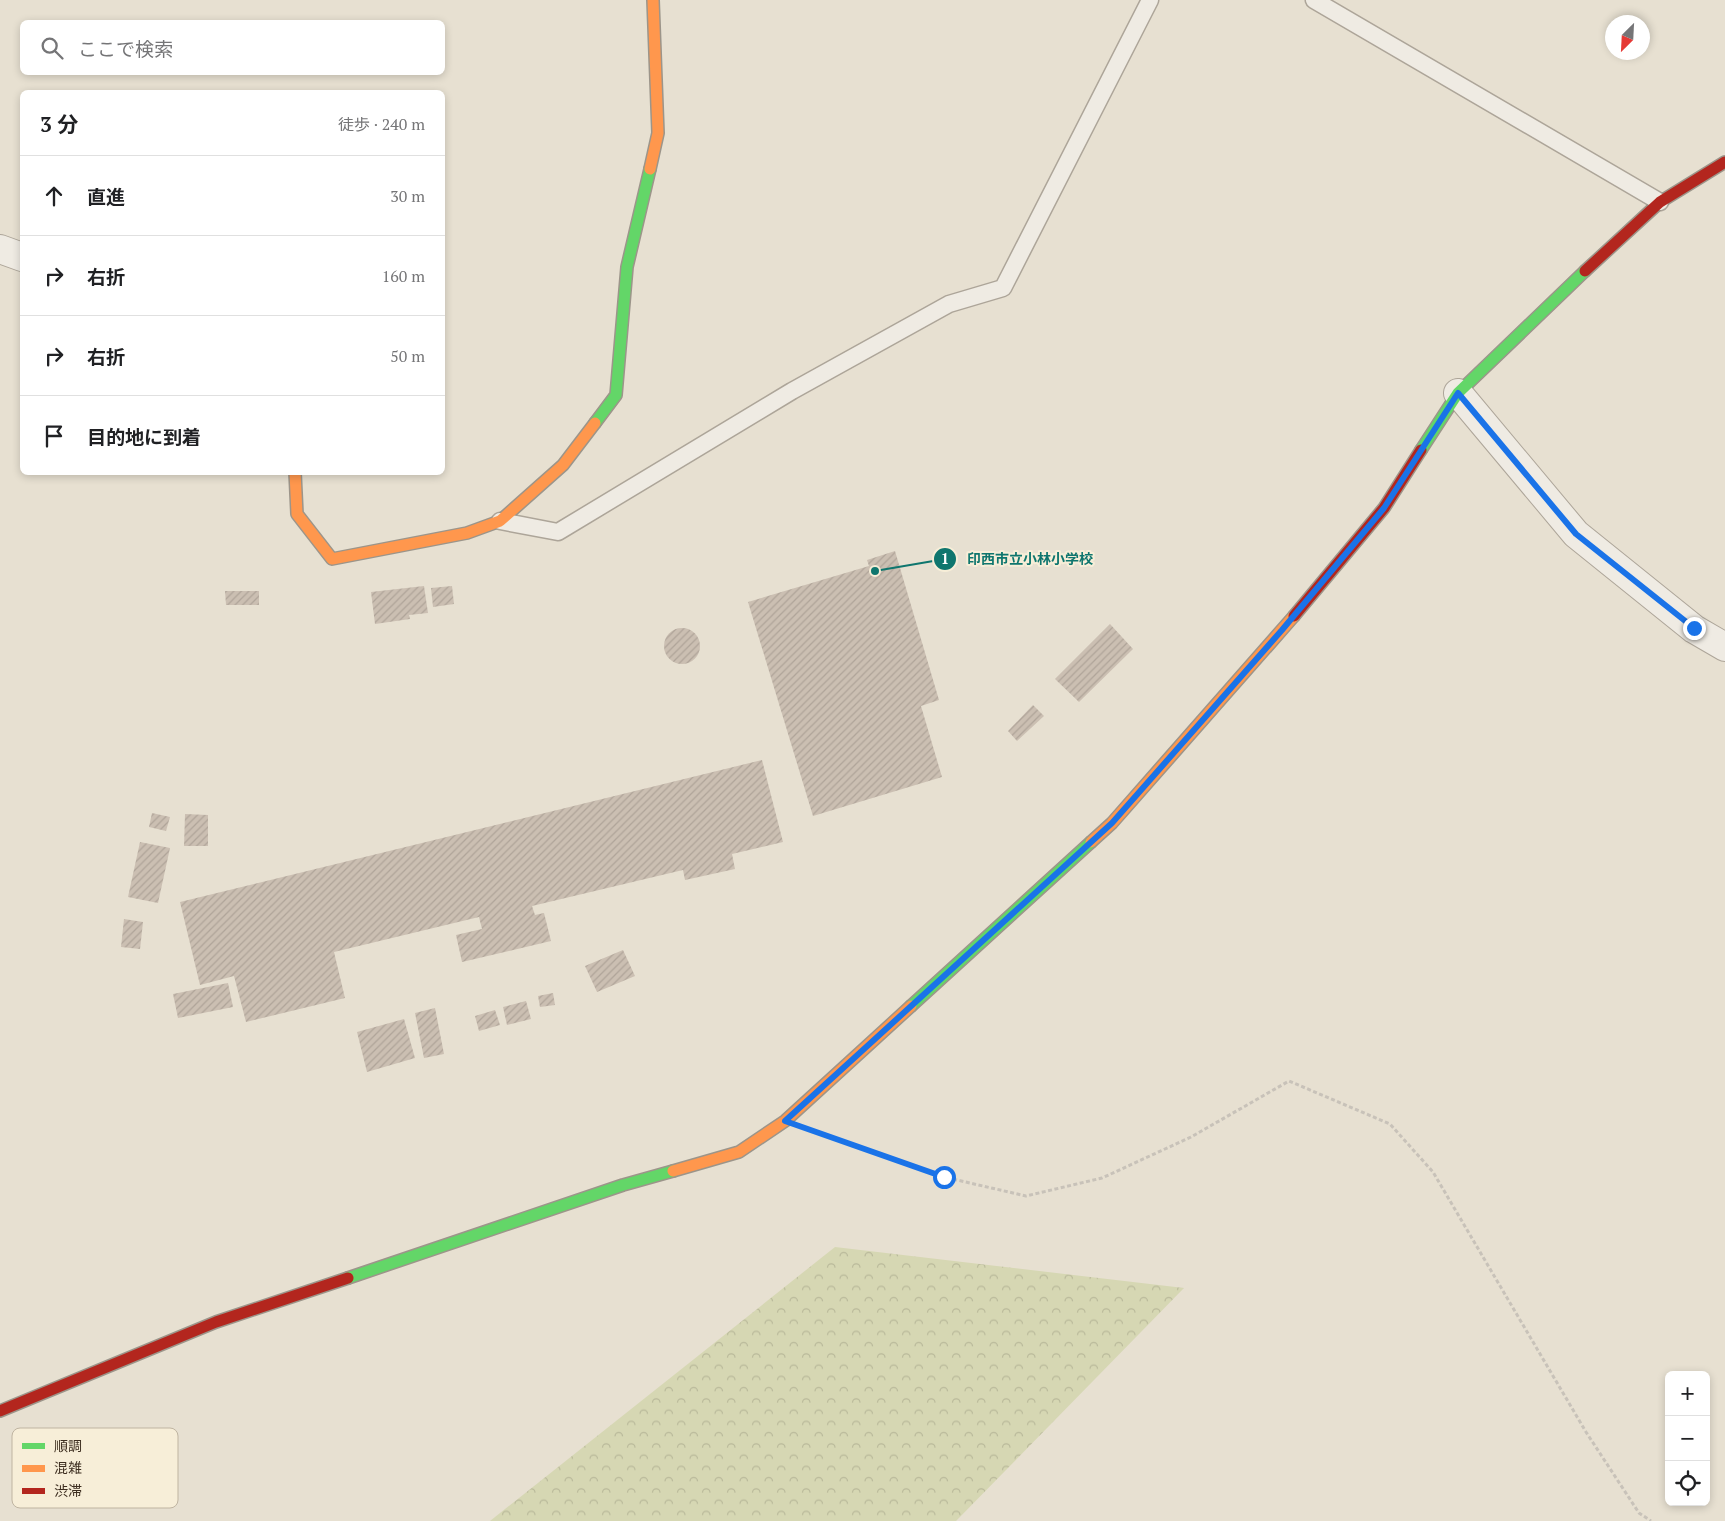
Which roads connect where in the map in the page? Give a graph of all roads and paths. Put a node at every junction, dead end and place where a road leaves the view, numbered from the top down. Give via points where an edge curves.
1 (653, 0) edge
2 (1150, 0) edge
3 (1314, 0) edge
4 (1725, 162) edge
5 (1660, 202) junction
6 (0, 248) edge
7 (20, 256) edge
8 (1458, 393) junction
9 (295, 475) edge
10 (500, 521) junction
11 (1725, 646) edge
12 (785, 1121) junction
13 (0, 1411) edge
14 (1651, 1521) edge

1 - 10 street via 658,133 627,267 616,395 563,465
2 - 10 lane via 1003,288 949,304 792,391 558,532
3 - 5 lane
4 - 5 street
5 - 8 street
6 - 7 street
8 - 11 street via 1576,534 1694,628
8 - 12 street via 1384,508 1282,630 1112,823
9 - 10 street via 297,514 332,559 467,533
12 - 13 street via 739,1152 623,1185 216,1322
12 - 14 path via 944,1177 1026,1196 1102,1178 1191,1136 1289,1081 1390,1124 1433,1172 1586,1432 1639,1513

